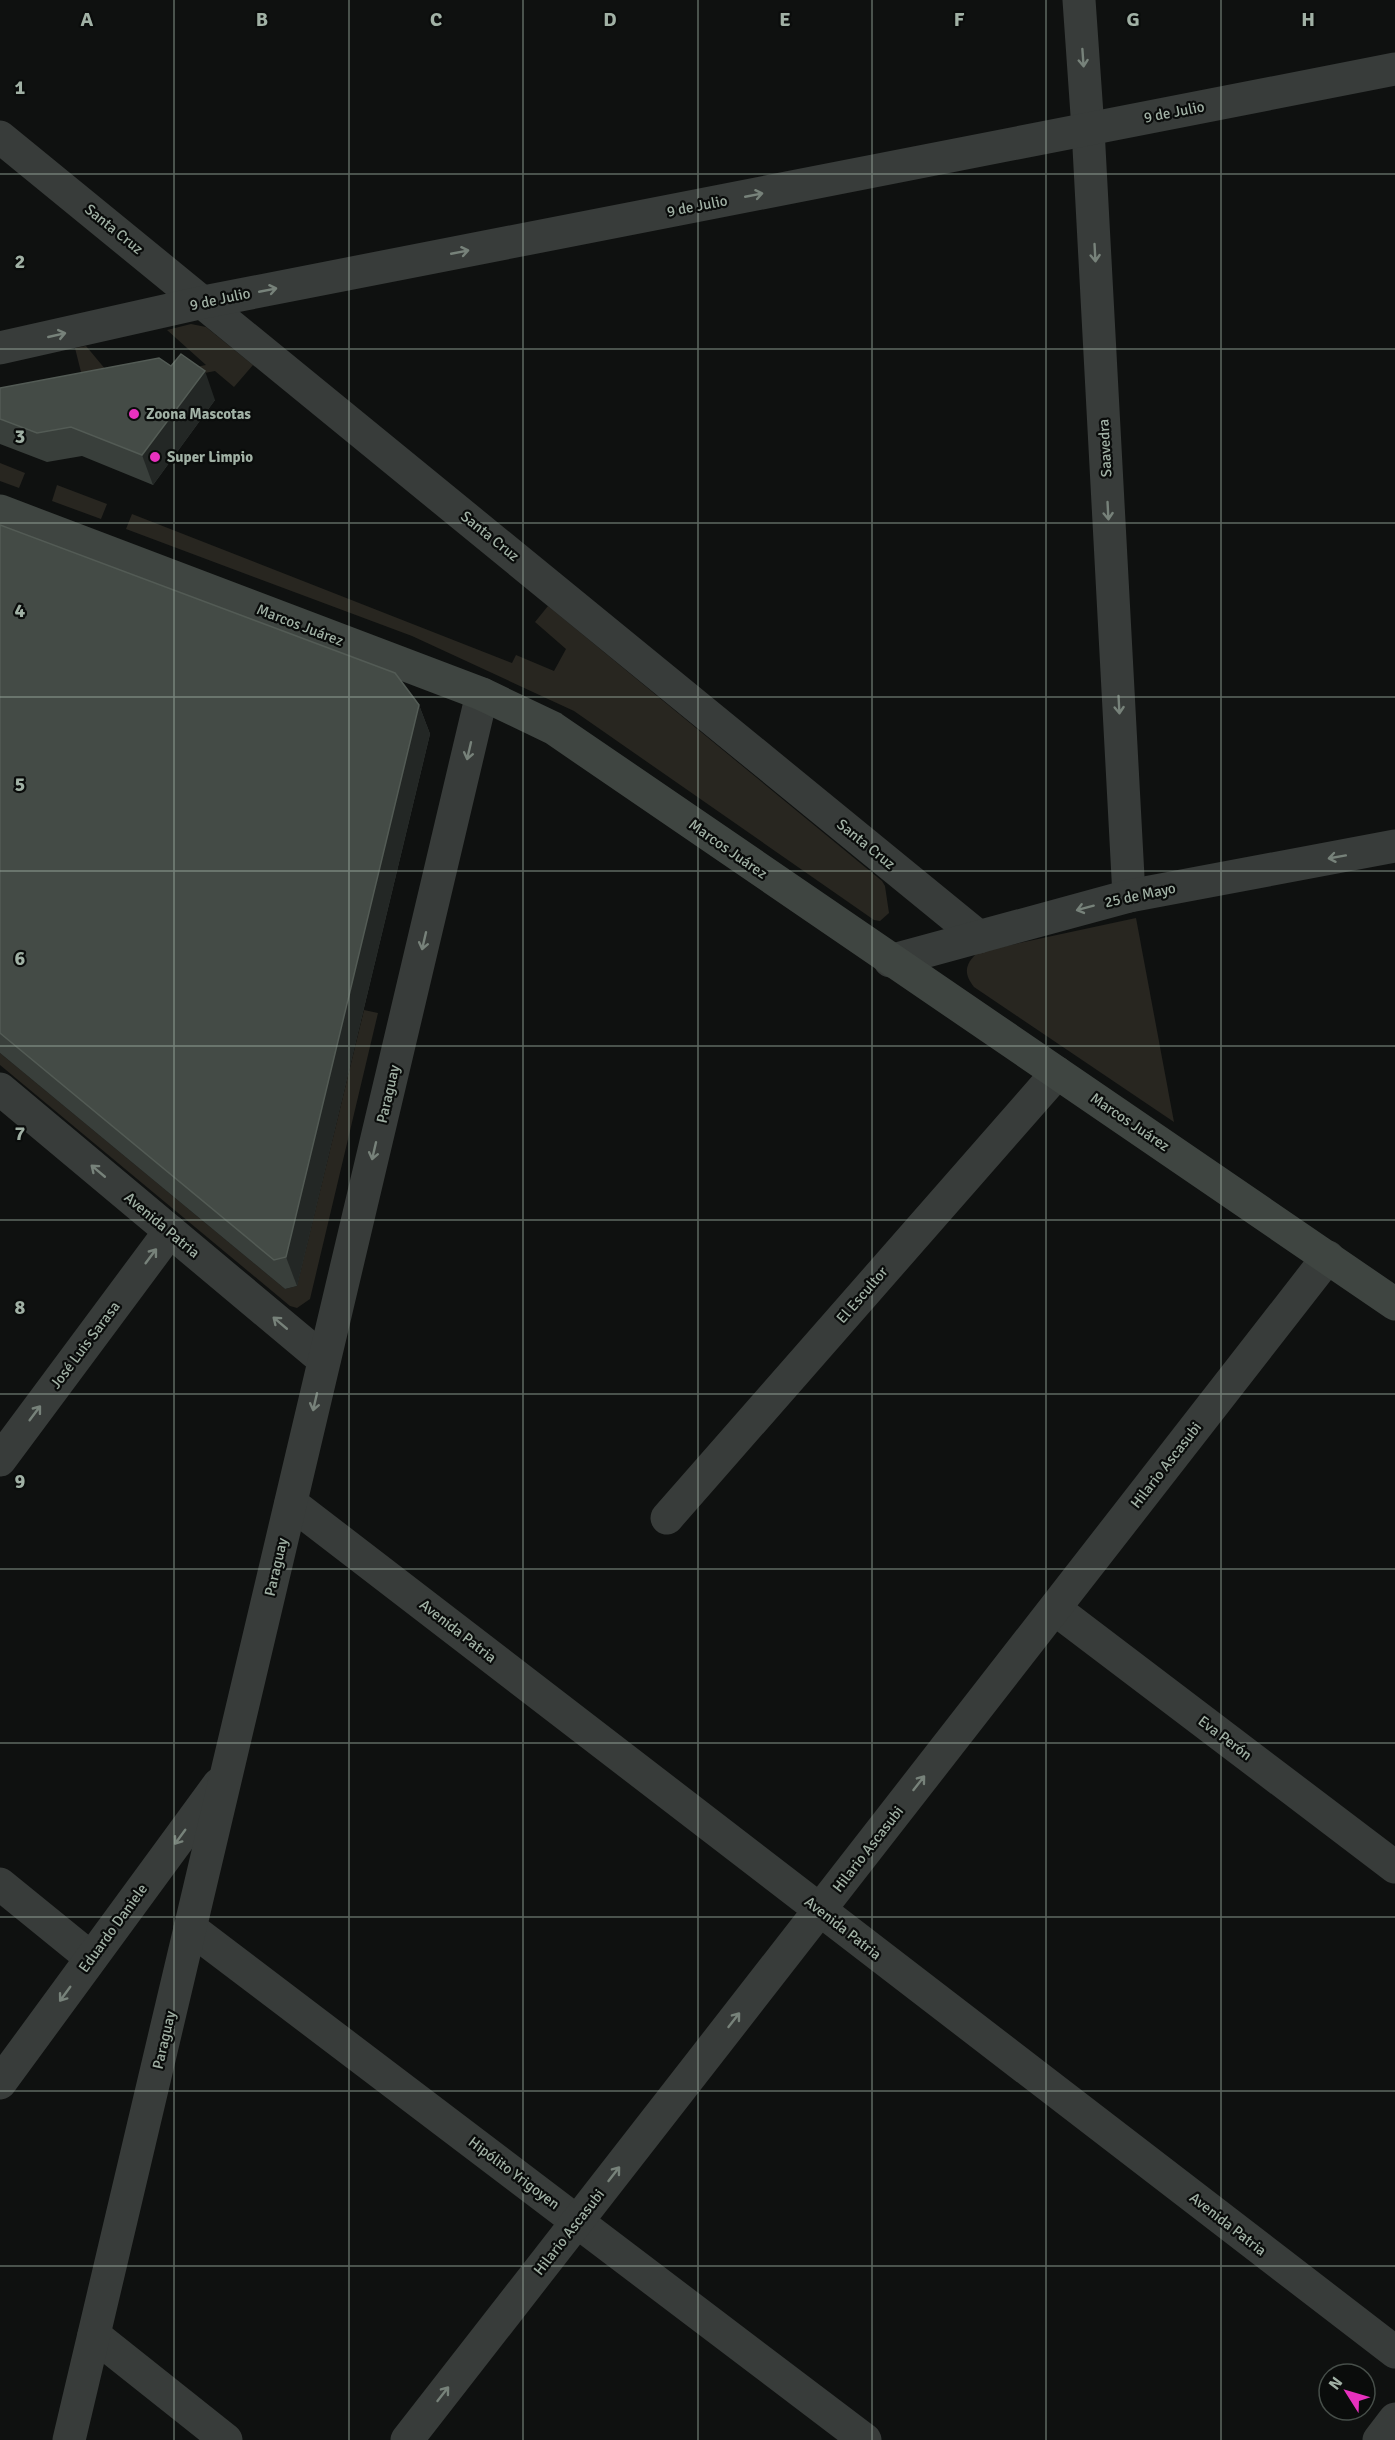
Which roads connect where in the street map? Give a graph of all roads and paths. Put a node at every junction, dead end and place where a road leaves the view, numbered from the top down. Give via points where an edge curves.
1 (1078, 0) edge
2 (1395, 69) edge
3 (1088, 129) junction
4 (0, 138) edge
5 (204, 302) junction
6 (0, 348) edge
7 (0, 511) edge
8 (482, 694) junction
9 (1395, 846) edge
10 (1129, 896) junction
11 (979, 937) junction
12 (890, 961) junction
13 (1057, 1073) junction
14 (0, 1089) edge
15 (170, 1231) junction
16 (1328, 1257) junction
17 (1395, 1304) edge
18 (324, 1360) junction
19 (0, 1460) edge
20 (291, 1503) junction
21 (667, 1518) dead end
22 (1055, 1609) junction
23 (227, 1773) junction
24 (1395, 1867) edge
25 (0, 1884) edge
26 (820, 1910) junction
27 (190, 1929) junction
28 (91, 1958) junction
29 (0, 2084) edge
30 (578, 2221) junction
31 (94, 2336) junction
32 (1395, 2352) edge
33 (1395, 2419) edge
34 (69, 2440) edge
35 (226, 2440) edge
36 (407, 2440) edge
37 (865, 2440) edge
38 (1379, 2440) edge

1 -> 3 street, Saavedra
2 - 3 street, 9 de Julio
5 -> 3 street, 9 de Julio
3 -> 10 street, Saavedra
4 - 5 street, Santa Cruz
6 -> 5 street, 9 de Julio
5 - 11 street, Santa Cruz
7 - 8 main road, Marcos Juárez
8 - 12 main road, Marcos Juárez via 573,741
8 -> 18 street, Paraguay
9 -> 10 street, 25 de Mayo
10 -> 11 street, 25 de Mayo
11 - 12 street, 25 de Mayo
12 - 13 main road, Marcos Juárez
13 - 16 main road, Marcos Juárez
13 - 21 street, El Escultor
15 -> 14 street, Avenida Patria
18 -> 15 street, Avenida Patria
19 -> 15 street, José Luis Sarasa
16 - 17 main road, Marcos Juárez
16 - 22 street, Hilario Ascasubi
18 -> 20 street, Paraguay
20 - 23 street, Paraguay
20 - 26 street, Avenida Patria
22 - 24 street, Eva Perón
26 -> 22 street, Hilario Ascasubi
23 - 27 street, Paraguay
23 -> 28 street, Eduardo Daniele
25 - 28 street
30 -> 26 street, Hilario Ascasubi
26 - 32 street, Avenida Patria
27 - 30 street, Hipólito Yrigoyen
27 - 31 street, Paraguay
28 -> 29 street, Eduardo Daniele
36 -> 30 street, Hilario Ascasubi
30 - 37 street, Hipólito Yrigoyen
31 - 34 street, Paraguay
31 - 35 street
33 - 38 street

